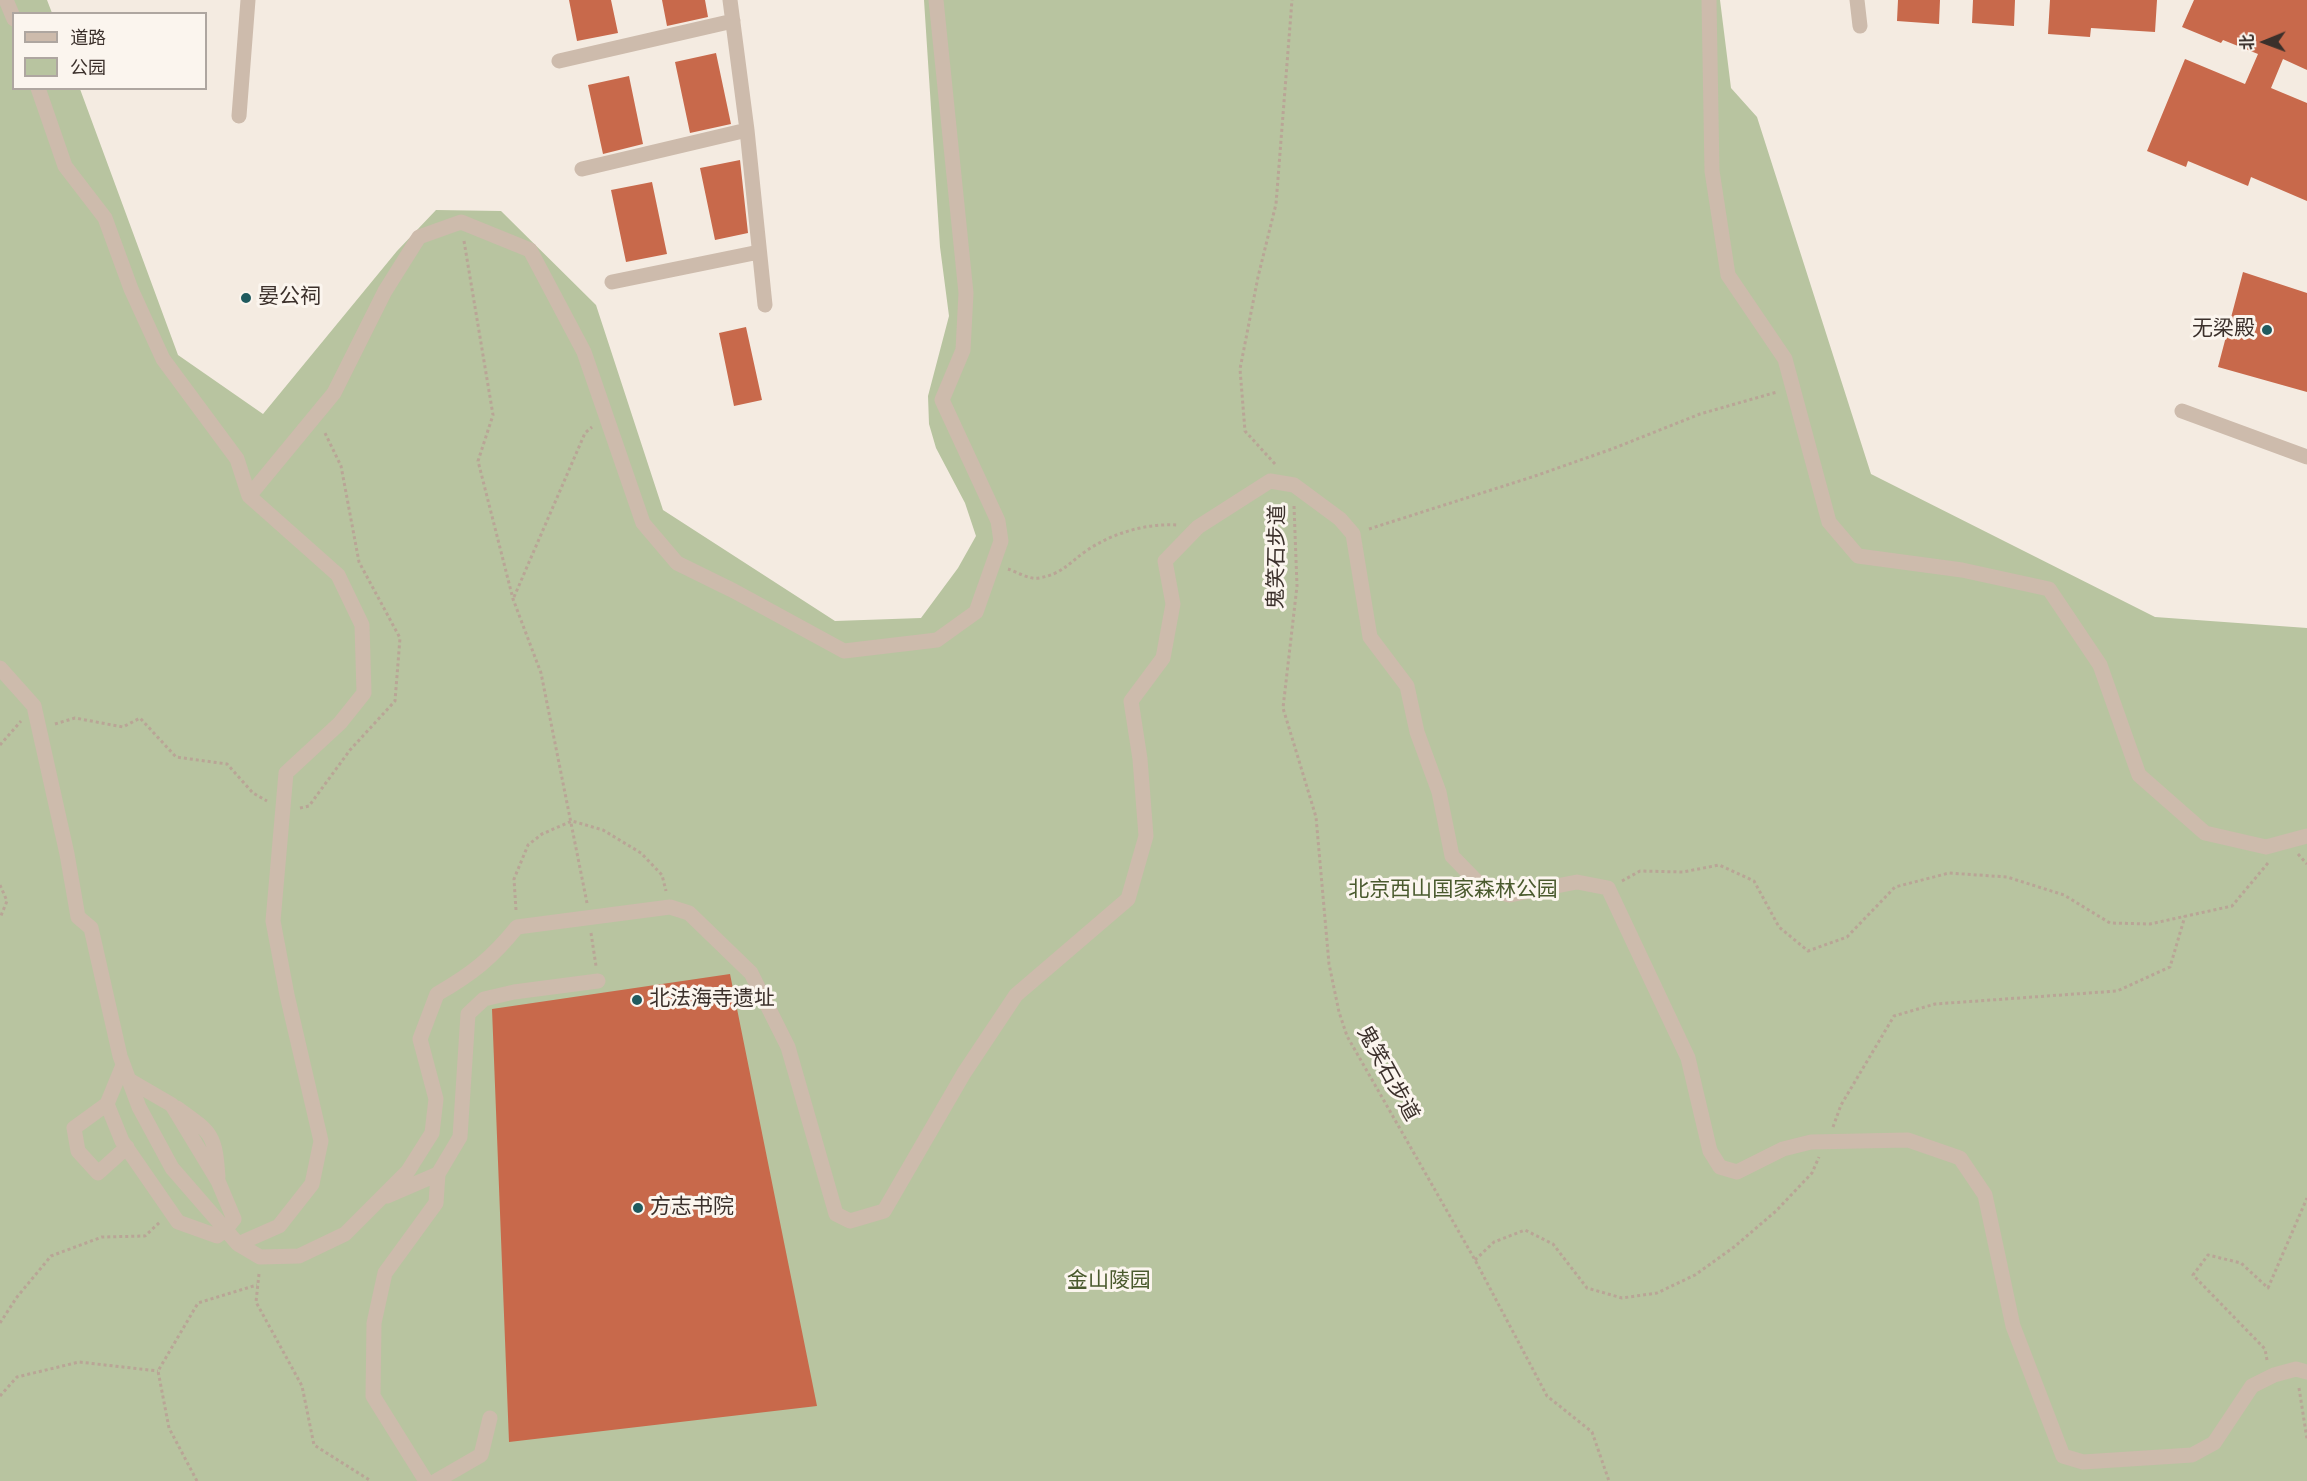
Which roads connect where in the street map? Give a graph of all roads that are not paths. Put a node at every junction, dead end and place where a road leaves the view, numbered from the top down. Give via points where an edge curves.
1 (6, 0) edge
2 (249, 0) edge
3 (730, 0) edge
4 (936, 0) edge
5 (1709, 0) edge
6 (1857, 0) edge
7 (12, 14) edge
8 (733, 21) junction
9 (1860, 26) dead end
10 (559, 61) dead end
11 (39, 90) edge
12 (240, 116) dead end
13 (747, 130) junction
14 (582, 169) dead end
15 (759, 252) junction
16 (612, 282) dead end
17 (765, 305) dead end
18 (2182, 411) dead end
19 (2307, 457) edge
20 (249, 496) junction
21 (0, 668) edge
22 (2307, 836) edge
23 (598, 981) road end
24 (123, 1065) junction
25 (129, 1080) junction
26 (107, 1104) junction
27 (127, 1147) junction
28 (438, 1174) junction
29 (379, 1200) junction
30 (225, 1230) junction
31 (238, 1244) junction
32 (2301, 1371) edge
33 (490, 1418) dead end
34 (426, 1481) edge
35 (436, 1481) edge

1 - 7 street
2 - 12 street
3 - 8 street
4 - 20 street via 966,293 963,350 942,400 998,521 1000,541 976,612 937,640 844,651 677,563 643,523 584,352 530,250 461,222 419,237 386,291 334,393
5 - 22 street via 1712,171 1728,275 1785,359 1829,522 1858,556 1962,570 2049,589 2100,665 2139,775 2205,833 2266,847
6 - 9 street
8 - 10 street
8 - 13 street
11 - 20 street via 64,166 105,218 163,359 237,459
13 - 14 street
13 - 15 street
15 - 16 street
15 - 17 street
18 - 19 street
20 - 31 street via 338,575 362,625 364,693 340,723 286,773 273,921 321,1141 312,1184 279,1226
21 - 24 street via 34,706 78,917 91,928
23 - 28 street via 484,999 468,1014 460,1137
24 - 25 street
24 - 26 street
25 - 30 street via 172,1168
25 - 30 street via 172,1105 218,1181 234,1219
26 - 27 street
26 - 27 street via 74,1128 78,1151 98,1173
27 - 30 street via 178,1222 217,1236
28 - 29 street
28 - 34 street via 436,1203 385,1273 374,1323 373,1396
29 - 31 street via 345,1234 298,1256 260,1257
29 - 32 street via 408,1171 432,1133 436,1099 420,1039 436,994 465,978 496,953 517,927 670,907 689,913 751,973 788,1047 836,1214 850,1221 884,1211 964,1073 1016,995 1128,898 1146,836 1131,701 1163,658 1173,604 1165,561 1198,527 1270,481 1294,485 1340,519 1353,534 1370,637 1407,686 1417,732 1439,792 1452,856 1484,889 1510,895 1576,882 1608,888 1688,1059 1710,1151 1720,1167 1737,1172 1782,1149 1811,1142 1908,1140 1960,1158 1985,1195 2013,1326 2063,1456 2083,1462 2192,1455 2214,1443 2252,1386 2269,1377
30 - 31 street
33 - 35 street via 481,1455

